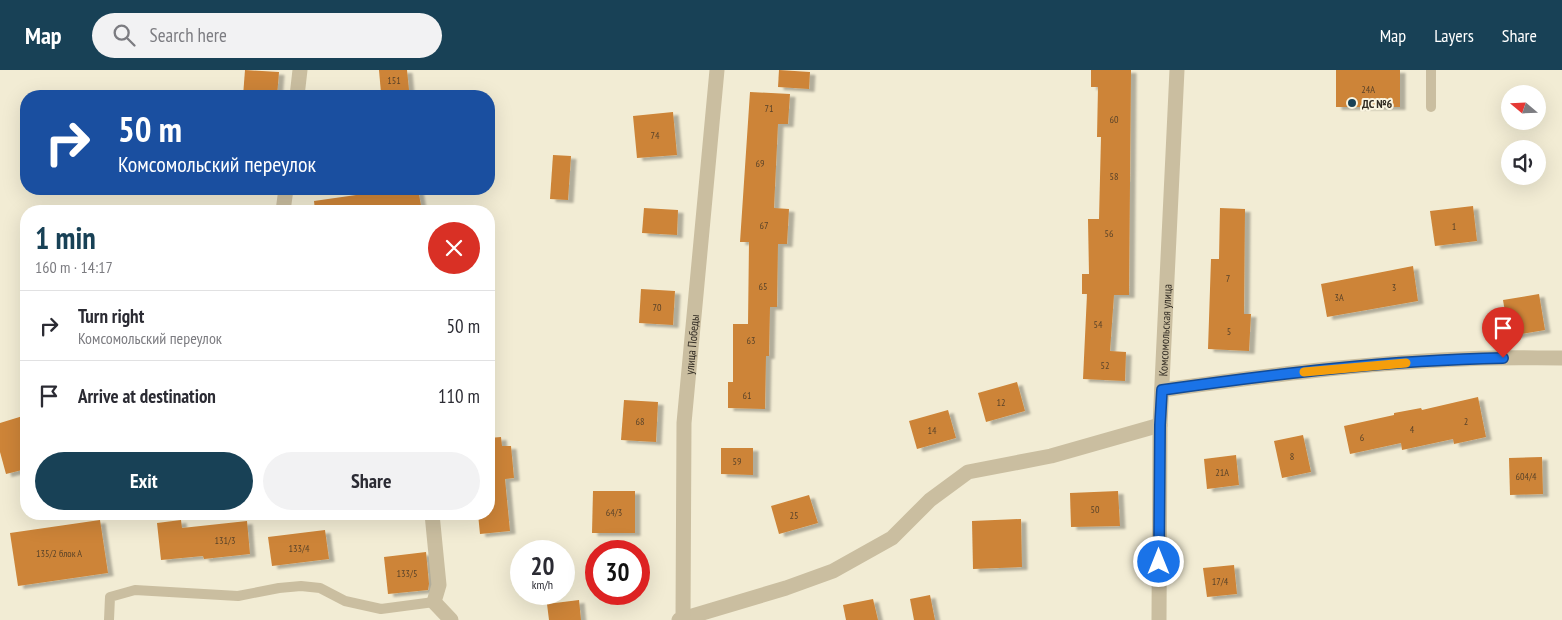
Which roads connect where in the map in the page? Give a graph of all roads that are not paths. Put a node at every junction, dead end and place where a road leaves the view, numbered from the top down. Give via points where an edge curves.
1 (300, 70) edge
2 (717, 70) edge
3 (1177, 70) edge
4 (1431, 70) edge
5 (298, 90) edge
6 (1432, 107) dead end
7 (1562, 358) edge
8 (1162, 390) junction
9 (1160, 425) junction
10 (433, 520) edge
11 (434, 602) junction
12 (108, 620) edge
13 (451, 620) edge
14 (681, 620) edge
15 (1159, 620) edge

1 - 5 street
2 - 14 street, улица Победы via 684,423
3 - 8 street, Комсомольская улица
4 - 6 lane
7 - 8 street via 1464,359 1373,365
8 - 9 street, Комсомольская улица
9 - 14 street via 1050,456 968,472 930,500 892,538 833,571
9 - 15 street, Комсомольская улица
10 - 11 street via 440,585
11 - 12 lane via 381,609 344,601 320,588 301,586 238,596 136,590 110,598
11 - 13 street

